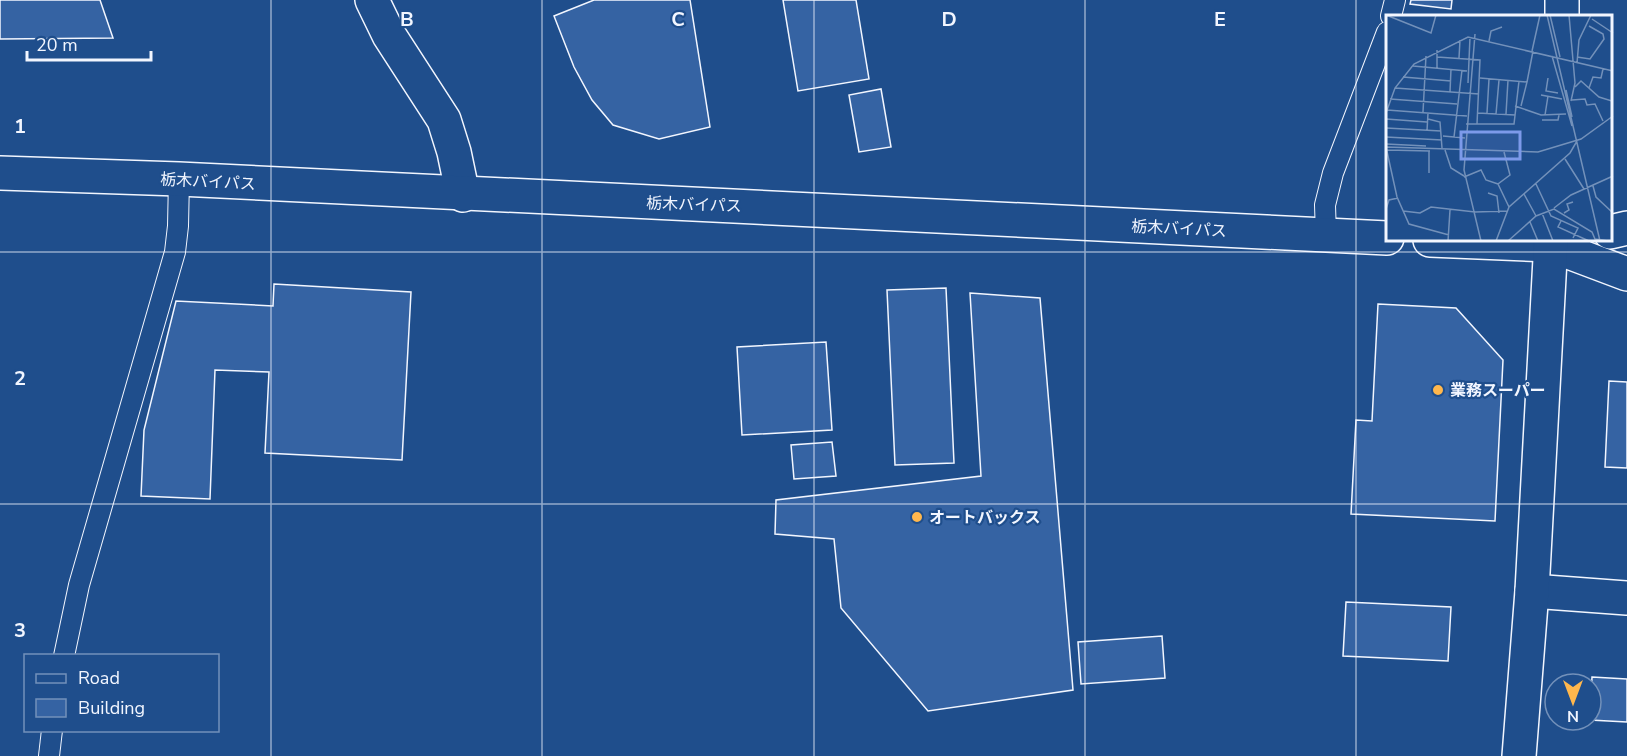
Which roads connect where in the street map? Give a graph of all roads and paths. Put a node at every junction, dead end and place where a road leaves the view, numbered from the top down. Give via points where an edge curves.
1 (372, 0) edge
2 (1395, 0) edge
3 (1563, 0) edge
4 (1391, 15) edge
5 (1562, 15) edge
6 (1386, 35) edge
7 (0, 173) edge
8 (179, 179) junction
9 (463, 195) junction
10 (1627, 228) edge
11 (1612, 232) edge
12 (1326, 236) junction
13 (1386, 238) edge
14 (1558, 242) edge
15 (1627, 274) edge
16 (1532, 591) junction
17 (1627, 598) edge
18 (64, 654) edge
19 (52, 732) edge
20 (49, 756) edge
21 (1518, 756) edge

1 - 9 main road via 389,35 444,120
2 - 4 lane
3 - 5 main road
6 - 12 lane via 1333,173 1325,205
7 - 8 main road, 栃木バイパス
8 - 9 main road, 栃木バイパス
8 - 18 lane via 175,252 79,585
9 - 12 main road, 栃木バイパス
10 - 11 main road
12 - 13 main road, 栃木バイパス
14 - 15 main road
14 - 16 main road
16 - 17 main road
16 - 21 main road
19 - 20 lane

